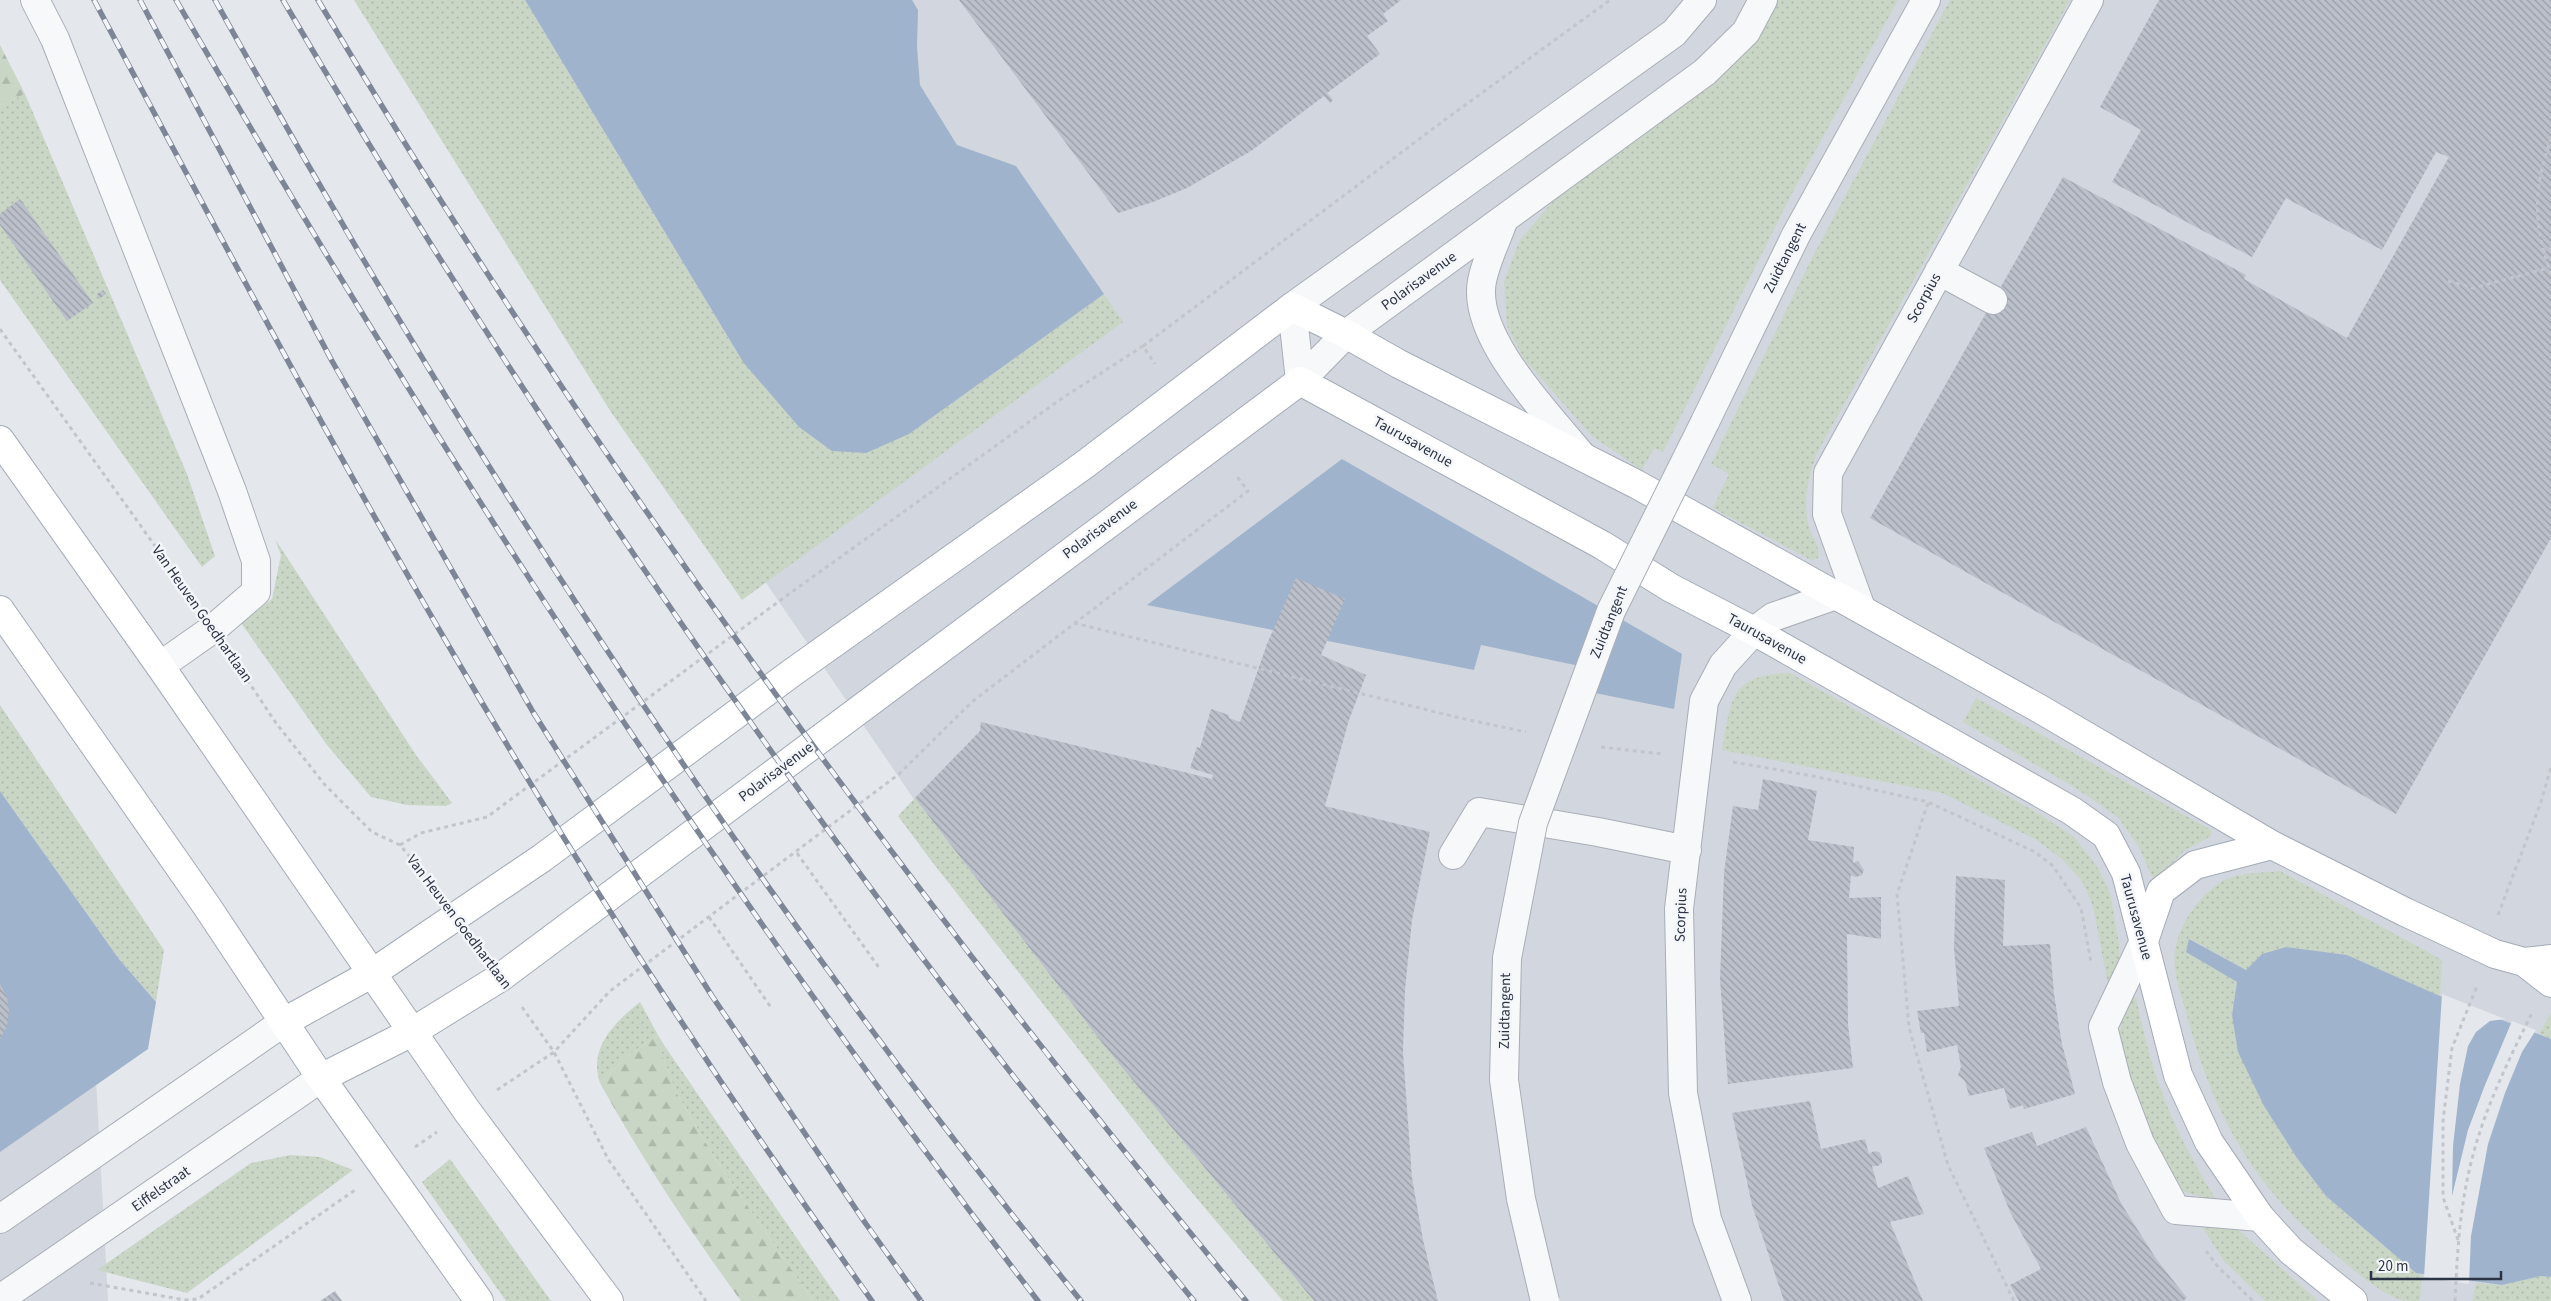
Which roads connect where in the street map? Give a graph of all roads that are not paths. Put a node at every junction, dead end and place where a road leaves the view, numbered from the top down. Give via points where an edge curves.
1 (35, 0) edge
2 (1702, 0) edge
3 (1763, 0) edge
4 (1926, 0) edge
5 (2089, 0) edge
6 (1504, 219) junction
7 (1939, 271) junction
8 (1993, 300) dead end
9 (1292, 307) junction
10 (1346, 334) junction
11 (1300, 381) junction
12 (0, 440) edge
13 (1582, 456) junction
14 (1836, 595) junction
15 (1861, 608) junction
16 (0, 610) edge
17 (1754, 631) junction
18 (160, 666) junction
19 (2272, 845) junction
20 (1686, 850) junction
21 (1453, 855) dead end
22 (2144, 941) junction
23 (2551, 959) edge
24 (2524, 962) junction
25 (371, 974) junction
26 (2551, 983) edge
27 (284, 1022) junction
28 (412, 1032) junction
29 (321, 1078) junction
30 (2260, 1217) junction
31 (0, 1219) edge
32 (0, 1298) edge
33 (479, 1301) edge
34 (608, 1301) edge
35 (1545, 1301) edge
36 (1737, 1301) edge
37 (2353, 1301) edge

1 - 18 street via 55,39 232,491 256,561 256,592 214,628
2 - 9 street via 1674,33
3 - 6 street, Polarisavenue via 1746,32 1704,72
4 - 35 street, Zuidtangent, bridge via 1796,235 1611,611 1533,823 1507,958 1504,1080 1521,1199
5 - 7 street, Scorpius
6 - 10 street, Polarisavenue
6 - 13 street via 1482,282 1482,309 1504,359
7 - 8 street
7 - 15 street, Scorpius via 1828,473 1827,514
9 - 10 main road
9 - 11 street
9 - 25 main road via 1084,465 793,672 542,858
10 - 11 street, Polarisavenue
10 - 13 main road
11 - 17 main road, Taurusavenue
11 - 28 main road, Polarisavenue via 501,977
12 - 18 main road
13 - 14 main road
14 - 15 main road
14 - 17 street, Scorpius via 1773,617
15 - 19 main road
16 - 27 main road
17 - 20 street, Scorpius via 1723,665 1704,701
17 - 22 main road, Taurusavenue via 2072,811 2106,835 2126,873
18 - 25 main road
19 - 22 main road via 2194,865 2161,891
19 - 24 main road via 2495,954
20 - 21 street via 1479,812
20 - 36 street, Scorpius via 1679,915 1683,1093 1707,1219
22 - 30 main road, Taurusavenue via 2178,1075 2209,1142
22 - 30 street via 2104,1027 2117,1082 2140,1142 2176,1210
23 - 24 main road
24 - 26 main road
25 - 27 main road
25 - 28 main road
27 - 29 main road
27 - 31 street
28 - 29 main road, Polarisavenue
28 - 34 main road
29 - 32 street, Eiffelstraat
29 - 33 main road
30 - 37 main road, Taurusavenue via 2291,1251

